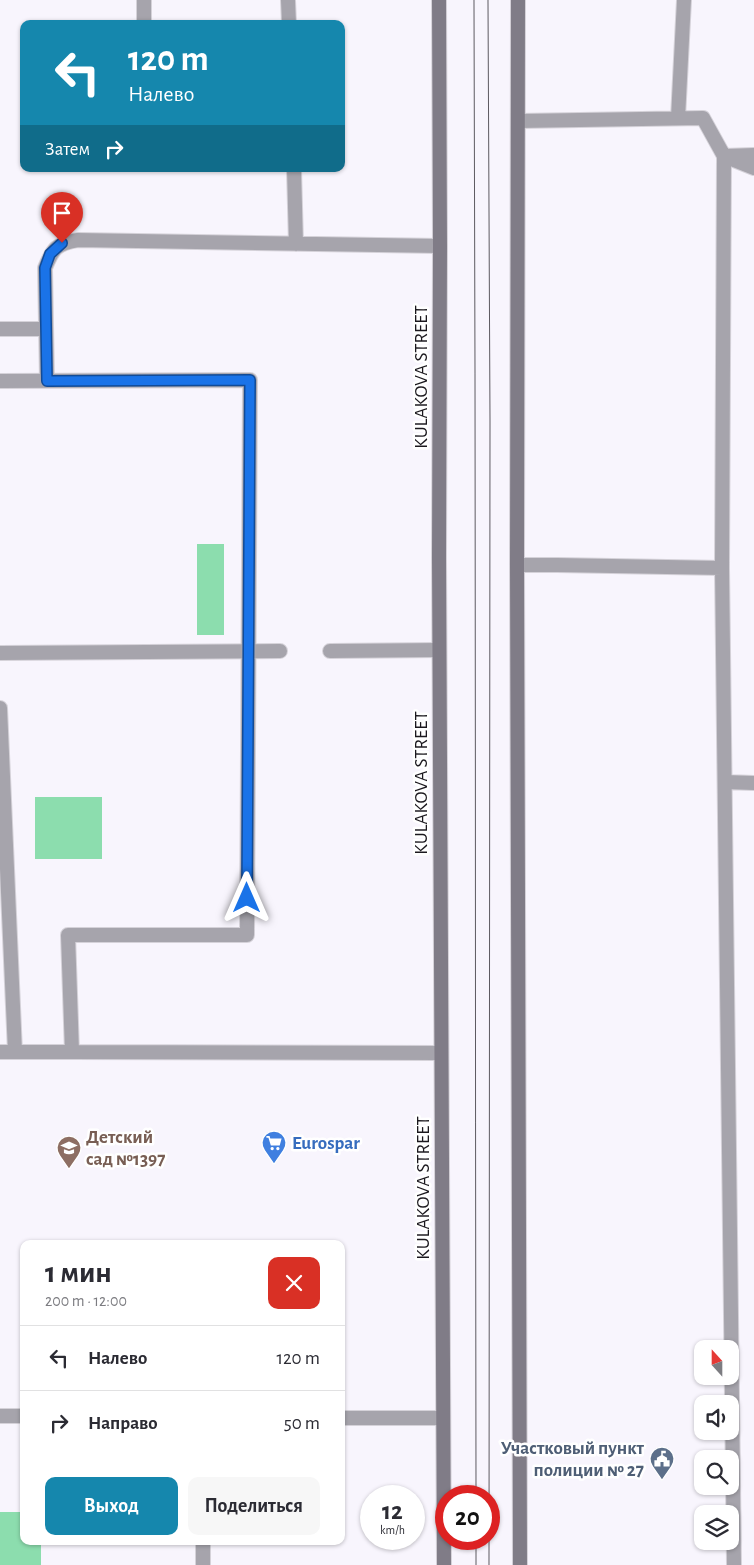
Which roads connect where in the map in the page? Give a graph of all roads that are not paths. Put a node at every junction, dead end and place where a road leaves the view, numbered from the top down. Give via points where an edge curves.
1 (144, 0) edge
2 (288, 0) edge
3 (439, 0) edge
4 (518, 0) edge
5 (684, 0) edge
6 (144, 20) edge
7 (289, 20) edge
8 (678, 118) junction
9 (518, 121) junction
10 (754, 155) edge
11 (724, 156) junction
12 (754, 168) edge
13 (294, 172) edge
14 (296, 244) junction
15 (440, 246) junction
16 (0, 329) edge
17 (46, 329) junction
18 (0, 380) edge
19 (47, 381) junction
20 (517, 565) junction
21 (722, 568) junction
22 (330, 650) dead end
23 (439, 650) junction
24 (248, 651) junction
25 (280, 651) dead end
26 (0, 653) edge
27 (0, 708) edge
28 (725, 782) junction
29 (754, 783) edge
30 (0, 1052) edge
31 (16, 1052) junction
32 (72, 1052) junction
33 (441, 1053) junction
34 (0, 1416) edge
35 (20, 1416) edge
36 (345, 1418) edge
37 (442, 1418) junction
38 (204, 1545) edge
39 (203, 1565) edge
40 (444, 1565) edge
41 (520, 1565) edge
42 (734, 1565) edge

1 - 6 lane
2 - 7 lane
3 - 15 main road, KULAKOVA STREET
4 - 9 main road
5 - 8 lane
8 - 9 lane
8 - 11 lane via 703,118
9 - 20 main road
10 - 11 lane
11 - 12 lane
11 - 21 lane
13 - 14 lane
14 - 15 lane
14 - 17 lane via 78,240 62,243 50,254 45,268
15 - 23 main road, KULAKOVA STREET
16 - 17 lane
17 - 19 lane
18 - 19 lane
19 - 24 lane via 250,380
20 - 21 lane
20 - 41 main road
21 - 28 lane
22 - 23 lane
23 - 33 main road, KULAKOVA STREET
24 - 25 lane
24 - 26 lane
24 - 32 lane via 247,935 68,935
27 - 31 lane
28 - 29 lane
28 - 42 lane
30 - 31 lane
31 - 32 lane
32 - 33 lane
33 - 37 main road, KULAKOVA STREET
34 - 35 lane
36 - 37 lane
37 - 40 main road, KULAKOVA STREET
38 - 39 lane

